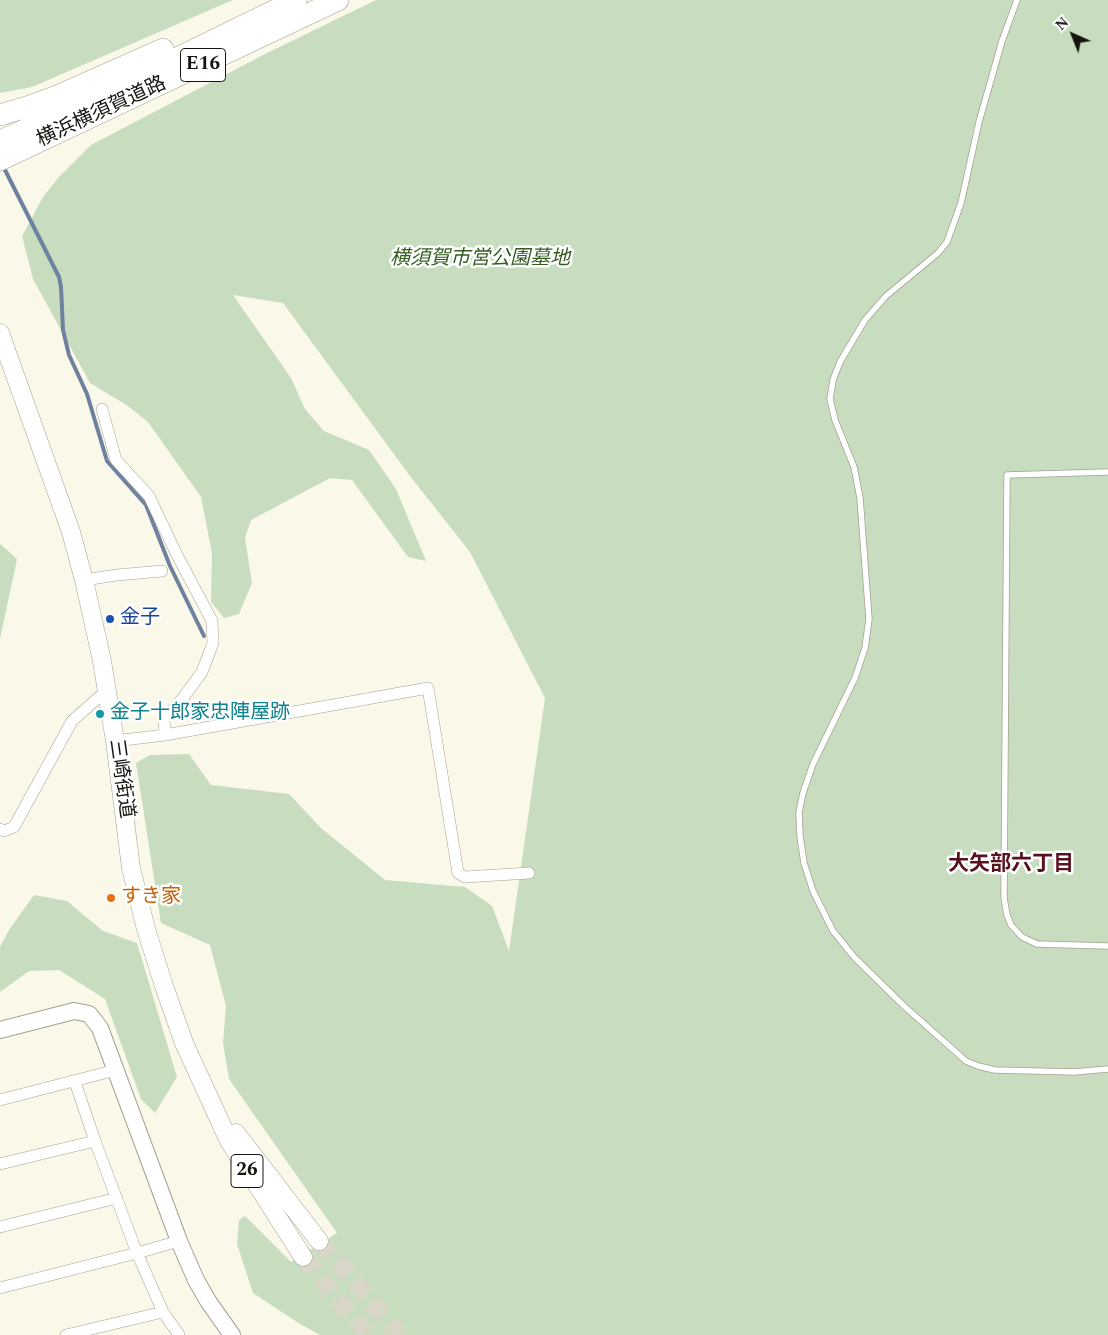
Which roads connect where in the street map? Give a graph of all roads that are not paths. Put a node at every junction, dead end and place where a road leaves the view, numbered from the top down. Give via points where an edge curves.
1 (276, 0) edge
2 (296, 0) edge
3 (338, 0) edge
4 (1017, 0) edge
5 (86, 93) junction
6 (0, 115) edge
7 (68, 129) junction
8 (0, 141) edge
9 (0, 160) edge
10 (0, 168) edge
11 (0, 333) edge
12 (102, 409) dead end
13 (1108, 472) edge
14 (162, 571) dead end
15 (84, 580) junction
16 (107, 690) junction
17 (166, 735) junction
18 (115, 741) junction
19 (0, 828) edge
20 (529, 873) dead end
21 (1108, 946) edge
22 (5, 1026) edge
23 (1108, 1069) edge
24 (116, 1070) junction
25 (201, 1080) junction
26 (75, 1082) junction
27 (0, 1100) edge
28 (95, 1142) junction
29 (0, 1164) edge
30 (117, 1198) junction
31 (0, 1227) edge
32 (179, 1241) junction
33 (320, 1241) tunnel mouth
34 (138, 1254) junction
35 (303, 1257) tunnel mouth
36 (0, 1288) edge
37 (163, 1312) junction
38 (66, 1335) edge
39 (179, 1335) edge
40 (232, 1335) edge

1 - 5 highway
2 - 5 highway, 横浜横須賀道路 / E16
3 - 7 highway, 横浜横須賀道路 / E16
4 - 23 lane via 1002,41 961,203 947,242 886,296 866,320 840,362 833,380 830,399 854,467 860,498 869,619 866,648 855,678 813,764 803,793 799,812 800,836 812,891 833,931 854,957 904,1006 966,1061 995,1070 1074,1072
5 - 6 highway
5 - 8 highway, 横浜横須賀道路 / E16
7 - 9 highway, 横浜横須賀道路 / E16
7 - 10 highway
11 - 15 main road, 三崎街道 / 26 via 71,532
12 - 17 street via 116,460 149,496 212,621 213,643 202,672 184,698 164,718
13 - 21 lane via 1007,475 1004,898 1011,926 1022,937 1037,944
14 - 15 street
15 - 16 main road, 三崎街道 / 26
16 - 18 main road, 三崎街道 / 26
16 - 19 street via 72,721 14,827 4,831
17 - 18 street
17 - 20 street via 428,688 458,873 464,877
18 - 25 main road, 三崎街道 / 26 via 131,868 144,921 184,1043
22 - 24 street via 74,1011 89,1014 100,1028
24 - 26 street
24 - 32 street
25 - 33 main road, 三崎街道 / 26 via 237,1135
25 - 35 main road, 三崎街道 / 26 via 229,1141
26 - 27 street
26 - 28 street
28 - 29 street
28 - 30 street
30 - 31 street
30 - 34 street
32 - 34 street
32 - 40 street via 200,1287
34 - 36 street
34 - 37 street
37 - 38 street
37 - 39 street

